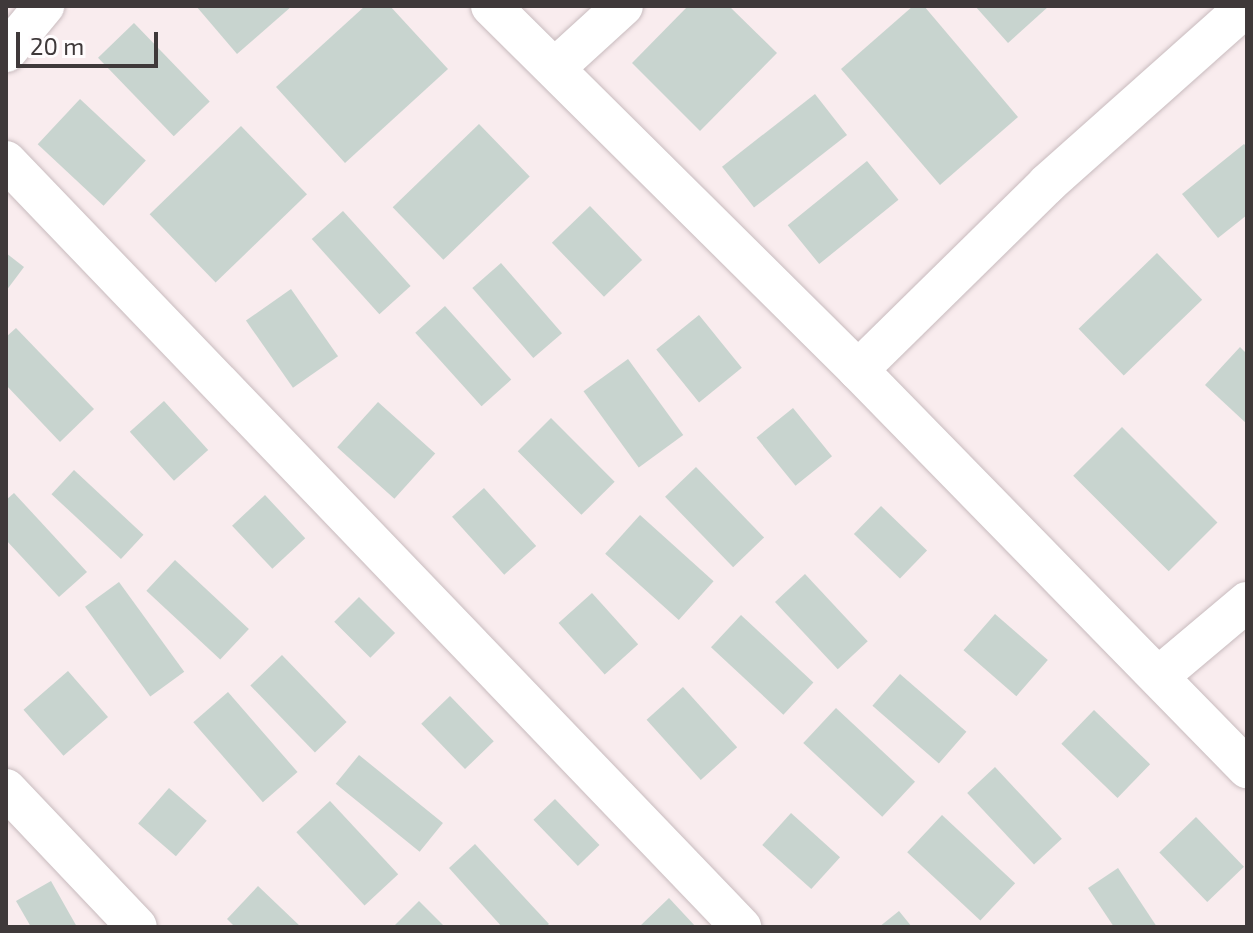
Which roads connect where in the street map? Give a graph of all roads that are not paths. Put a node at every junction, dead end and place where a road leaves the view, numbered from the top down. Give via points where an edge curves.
1 (44, 6) edge
2 (491, 6) edge
3 (623, 6) edge
4 (1247, 6) edge
5 (6, 52) edge
6 (555, 68) junction
7 (6, 161) edge
8 (858, 370) junction
9 (1247, 602) edge
10 (1159, 676) junction
11 (1247, 768) edge
12 (6, 789) edge
13 (137, 927) edge
14 (741, 927) edge

1 - 5 street
2 - 6 street
3 - 6 street
4 - 8 street via 1047,184
6 - 8 street
7 - 14 street
8 - 10 street
9 - 10 street
10 - 11 street
12 - 13 street

